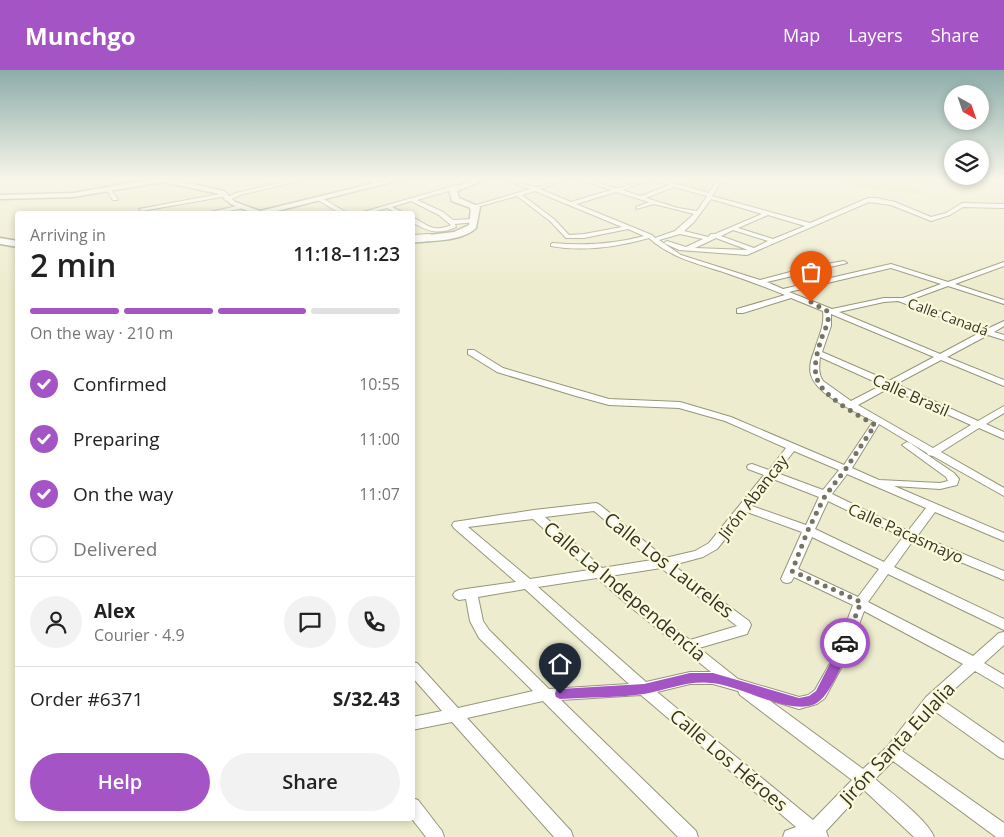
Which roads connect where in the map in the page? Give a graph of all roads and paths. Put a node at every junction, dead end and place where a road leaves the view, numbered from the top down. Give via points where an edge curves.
1 (439, 216) edge
2 (474, 216) edge
3 (546, 216) edge
4 (600, 216) edge
5 (694, 216) edge
6 (761, 216) edge
7 (778, 216) edge
8 (831, 216) edge
9 (924, 216) edge
10 (942, 216) edge
11 (415, 221) edge
12 (474, 221) junction
13 (453, 224) junction
14 (809, 225) junction
15 (629, 227) junction
16 (732, 228) junction
17 (679, 232) junction
18 (434, 233) junction
19 (713, 235) junction
20 (415, 237) edge
21 (656, 238) junction
22 (706, 238) junction
23 (0, 241) edge
24 (773, 241) junction
25 (15, 244) edge
26 (553, 245) dead end
27 (687, 249) junction
28 (754, 250) junction
29 (844, 263) dead end
30 (1004, 264) edge
31 (990, 270) junction
32 (1004, 274) edge
33 (760, 282) junction
34 (946, 284) junction
35 (783, 291) junction
36 (792, 295) junction
37 (904, 300) junction
38 (1004, 302) edge
39 (740, 311) dead end
40 (830, 311) junction
41 (1004, 323) edge
42 (988, 332) junction
43 (1004, 338) edge
44 (471, 352) dead end
45 (818, 353) junction
46 (940, 357) junction
47 (817, 378) junction
48 (1004, 383) edge
49 (889, 385) junction
50 (851, 405) junction
51 (1004, 409) edge
52 (979, 424) junction
53 (875, 425) junction
54 (1004, 436) edge
55 (791, 448) junction
56 (932, 453) junction
57 (752, 467) dead end
58 (845, 470) junction
59 (770, 475) junction
60 (877, 482) junction
61 (1004, 493) edge
62 (825, 496) junction
63 (933, 506) junction
64 (745, 508) junction
65 (534, 514) junction
66 (808, 530) junction
67 (910, 536) junction
68 (1004, 537) edge
69 (663, 563) junction
70 (888, 568) junction
71 (599, 573) junction
72 (1004, 576) edge
73 (528, 585) junction
74 (861, 602) junction
75 (1004, 625) edge
76 (1004, 637) edge
77 (687, 646) junction
78 (974, 664) junction
79 (415, 670) edge
80 (1004, 682) edge
81 (739, 686) junction
82 (644, 689) junction
83 (544, 695) junction
84 (931, 701) junction
85 (455, 713) junction
86 (415, 723) edge
87 (892, 752) junction
88 (1004, 752) edge
89 (863, 779) junction
90 (415, 810) edge
91 (817, 834) edge
92 (1004, 834) edge
93 (436, 837) edge
94 (565, 837) edge
95 (690, 837) edge
96 (791, 837) edge
97 (926, 837) edge

1 - 13 street
2 - 12 highway
3 - 15 street via 565,236 572,238
4 - 15 street
5 - 17 street
6 - 16 street
7 - 14 street
8 - 14 street
9 - 10 street via 931,219
11 - 18 street
12 - 13 street
12 - 18 highway via 466,232
13 - 18 street
14 - 24 street
15 - 21 street
16 - 19 street
16 - 24 street
17 - 21 street
17 - 22 street
18 - 20 highway
19 - 22 street
19 - 28 street
21 - 26 street via 604,246
21 - 27 street
21 - 33 street via 661,246 680,256
22 - 27 street
23 - 25 highway
24 - 28 street
27 - 28 street via 747,253
29 - 33 street
30 - 31 street
31 - 32 street
31 - 34 street
33 - 35 street
34 - 35 street via 887,266
34 - 37 street
34 - 38 street
35 - 36 street
36 - 39 street
36 - 40 street
37 - 40 street, Calle Canadá via 894,298
37 - 42 street, Calle Canadá
40 - 45 street
40 - 46 street
41 - 42 street
42 - 43 street, Calle Canadá
42 - 46 street
44 - 55 street via 500,370 609,402 680,404 728,419
45 - 47 street
45 - 49 street, Calle Brasil
46 - 48 street
46 - 49 street
47 - 50 street
47 - 53 street via 830,395
49 - 50 street
49 - 52 street, Calle Brasil
50 - 56 street
51 - 52 street
52 - 54 street, Calle Brasil
52 - 56 street
53 - 58 street
53 - 60 street via 926,457 954,480 949,485 940,486
55 - 58 street
55 - 59 street, Jirón Abancay
56 - 61 street
57 - 59 street, Calle Pacasmayo
58 - 60 street
58 - 62 street
59 - 62 street, Calle Pacasmayo
59 - 64 street, Jirón Abancay
60 - 63 street
62 - 66 street
62 - 67 street, Calle Pacasmayo
63 - 67 street
63 - 68 street
64 - 66 street
64 - 69 street, Jirón Abancay via 713,546 699,554
65 - 69 street, Calle Los Laureles via 596,507
65 - 71 street, Calle La Independencia
65 - 73 street, Calle Los Héroes via 458,525
66 - 70 street
66 - 74 street via 790,575
67 - 70 street
67 - 72 street, Calle Pacasmayo
69 - 71 street
69 - 77 street, Calle Los Laureles via 744,625 742,630
70 - 74 street
70 - 75 street
71 - 73 street
71 - 77 street, Calle La Independencia
73 - 82 street, Calle Los Héroes
73 - 83 street via 465,594 484,634
74 - 78 street
74 - 81 street via 840,657 820,694 812,700 799,703
76 - 78 street, Jirón Santa Eulalia
77 - 81 street, Calle La Independencia
78 - 80 street
78 - 84 street, Jirón Santa Eulalia
79 - 85 street
81 - 82 street via 713,678 690,678
81 - 89 street, Calle La Independencia
82 - 83 street
82 - 91 street, Calle Los Héroes
83 - 85 street
83 - 95 street
84 - 87 street, Jirón Santa Eulalia
84 - 88 street
85 - 86 street
85 - 94 street
87 - 89 street, Jirón Santa Eulalia
87 - 92 street
89 - 91 street, Jirón Santa Eulalia
89 - 97 street, Calle La Independencia via 905,814
90 - 93 street
91 - 96 street

